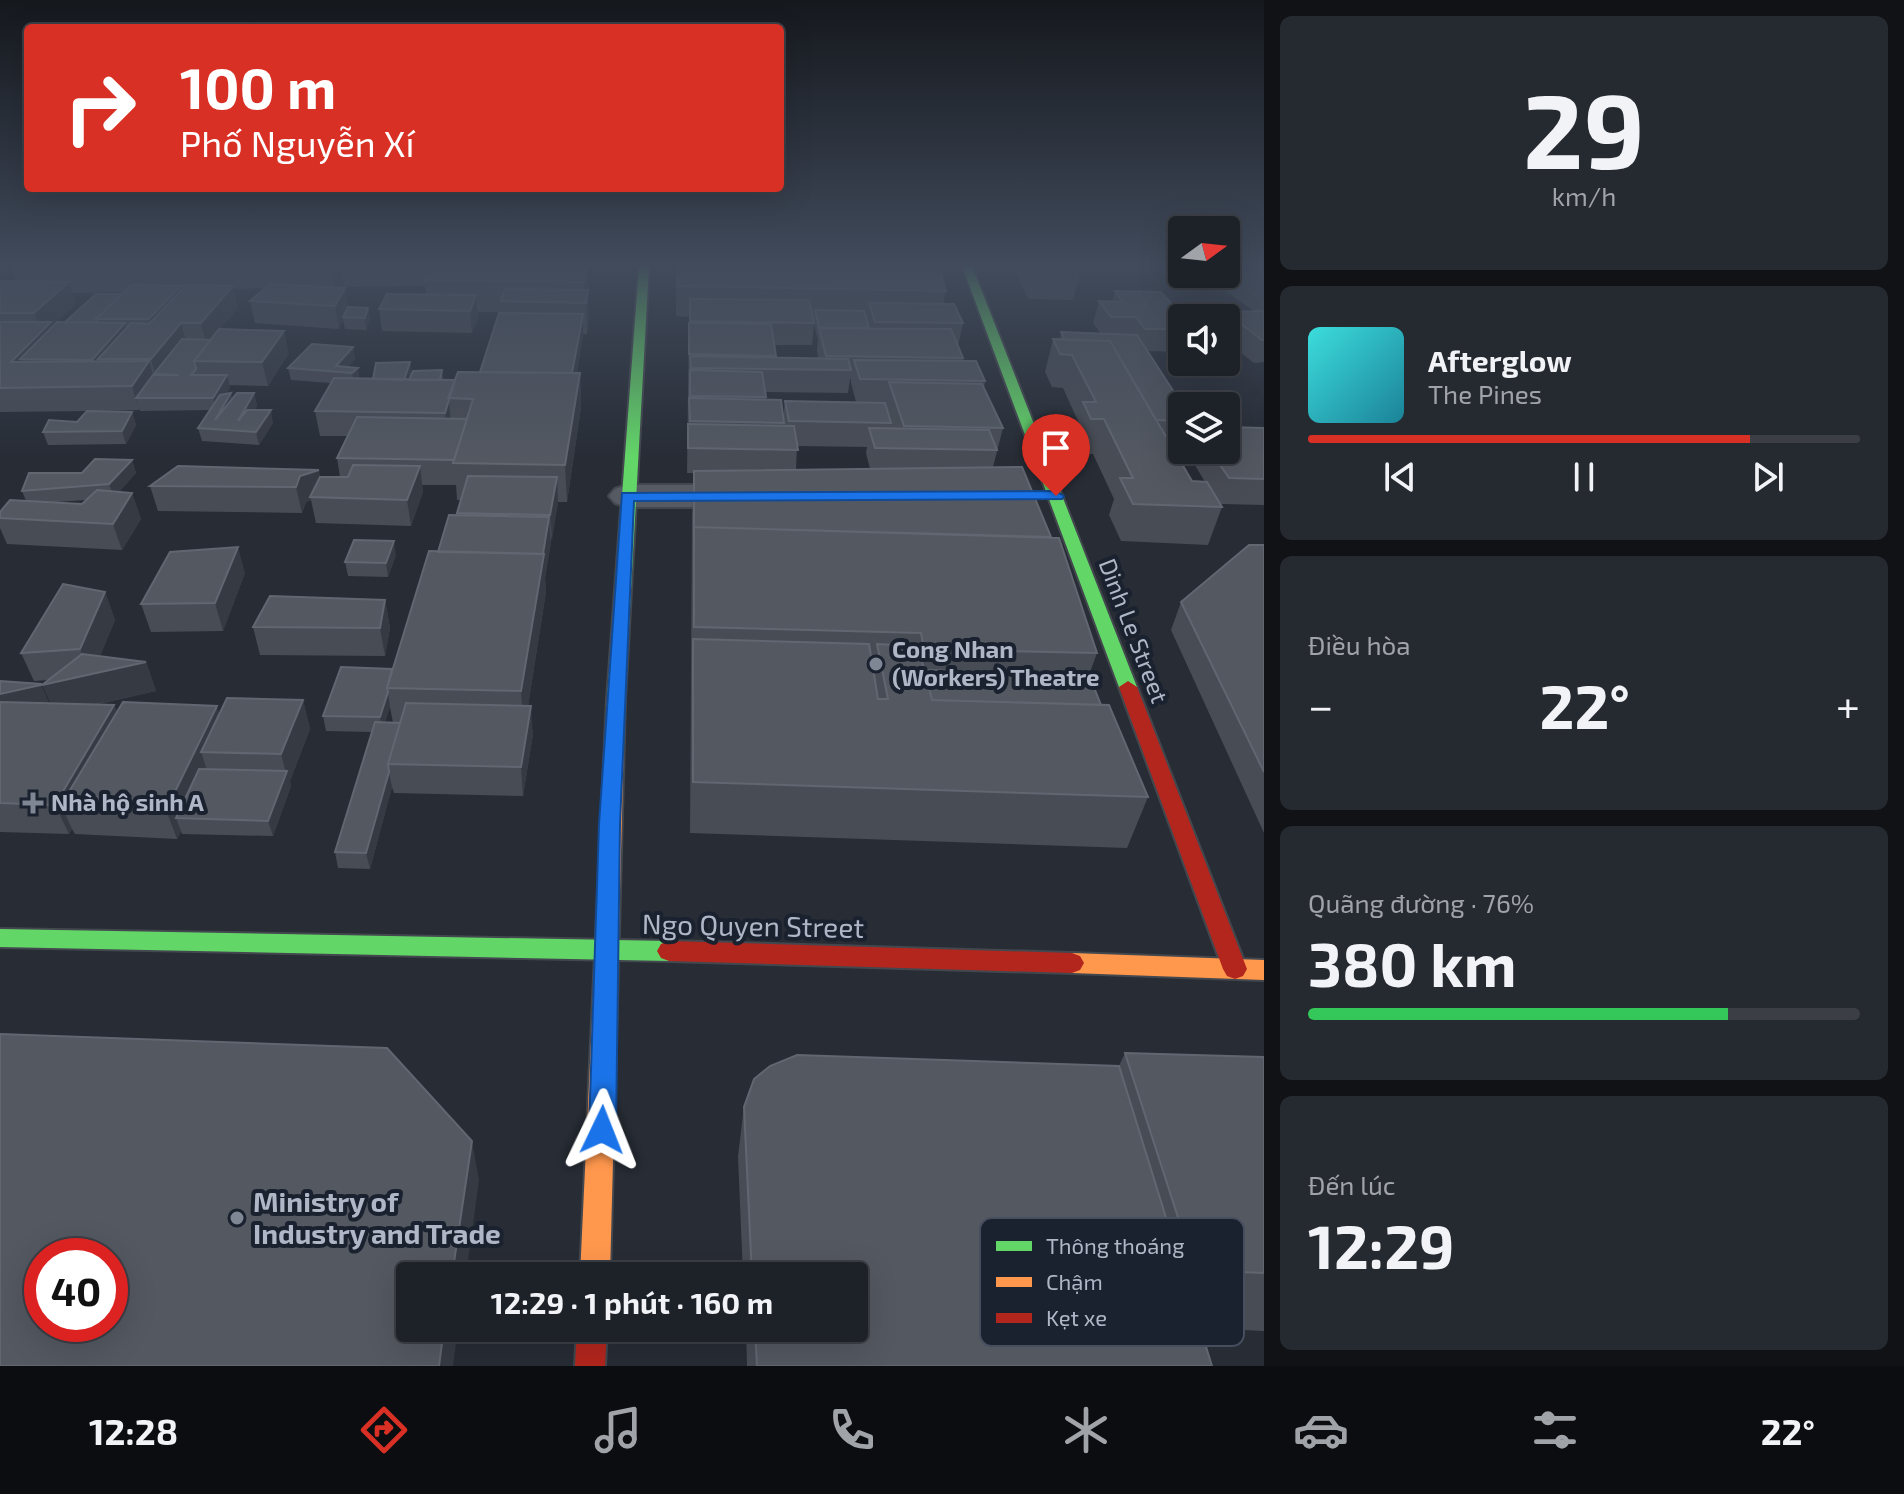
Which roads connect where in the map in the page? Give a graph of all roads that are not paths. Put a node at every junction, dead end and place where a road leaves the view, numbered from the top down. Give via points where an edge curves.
1 (639, 330) edge
2 (992, 330) edge
3 (627, 496) junction
4 (785, 496) edge
5 (1018, 496) edge
6 (1056, 496) junction
7 (0, 938) edge
8 (607, 950) junction
9 (1235, 969) junction
10 (1264, 970) edge
11 (596, 1262) edge
12 (591, 1342) edge
13 (590, 1366) edge

1 - 3 street
2 - 6 street, Dinh Le Street
3 - 4 street
3 - 8 street
5 - 6 street
6 - 9 street, Dinh Le Street
7 - 8 street, Ngo Quyen Street
8 - 9 street, Ngo Quyen Street
8 - 11 street
9 - 10 street, Ngo Quyen Street
12 - 13 street

